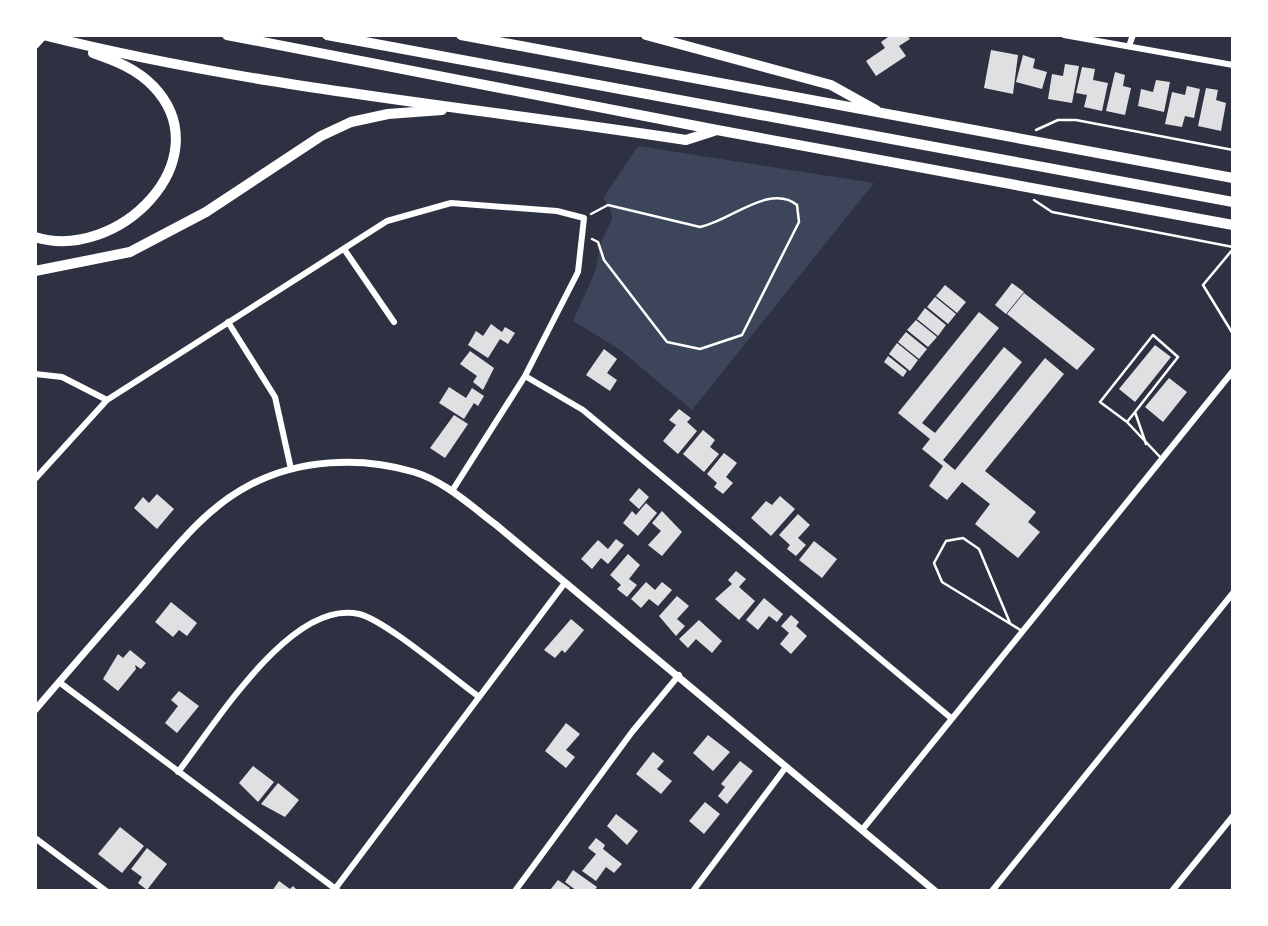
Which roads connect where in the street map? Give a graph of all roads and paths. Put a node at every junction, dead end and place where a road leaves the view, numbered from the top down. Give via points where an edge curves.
1 (44, 35) edge
2 (227, 35) edge
3 (327, 35) edge
4 (461, 35) edge
5 (646, 35) edge
6 (1064, 35) edge
7 (1133, 35) edge
8 (35, 45) edge
9 (1129, 46) junction
10 (1233, 65) edge
11 (458, 109) junction
12 (885, 114) junction
13 (717, 130) junction
14 (1233, 178) edge
15 (1233, 202) edge
16 (584, 218) junction
17 (1233, 225) edge
18 (583, 235) junction
19 (35, 236) edge
20 (344, 249) junction
21 (1233, 249) edge
22 (35, 271) edge
23 (228, 322) junction
24 (394, 322) dead end
25 (1233, 334) edge
26 (1233, 372) edge
27 (35, 374) edge
28 (525, 376) junction
29 (107, 400) junction
30 (1135, 412) junction
31 (1126, 422) junction
32 (1146, 444) junction
33 (1162, 459) junction
34 (291, 470) junction
35 (35, 479) edge
36 (452, 491) junction
37 (564, 584) junction
38 (1233, 593) edge
39 (1010, 623) junction
40 (1021, 631) junction
41 (679, 675) junction
42 (59, 682) junction
43 (478, 696) junction
44 (35, 710) edge
45 (950, 718) junction
46 (786, 767) junction
47 (178, 772) junction
48 (1233, 816) edge
49 (862, 830) junction
50 (35, 838) edge
51 (337, 890) edge
52 (106, 891) edge
53 (515, 891) edge
54 (692, 891) edge
55 (935, 891) edge
56 (992, 891) edge
57 (1172, 891) edge

1 - 8 main road
1 - 11 highway via 156,60
1 - 19 highway via 127,66 154,87 173,126 173,156 155,195 119,228 75,241
2 - 13 highway
3 - 15 highway
4 - 12 highway
5 - 12 highway via 831,85
6 - 9 street
7 - 9 street
9 - 10 street
11 - 13 highway via 686,140
11 - 22 highway via 351,122 321,135 206,212 130,251
12 - 14 highway
13 - 17 highway
16 - 18 street
16 - 18 path via 608,205 700,227 772,197 788,197 797,205 799,222 742,335 700,349 667,342 604,260 598,242
16 - 20 street via 557,211 451,203 387,221
18 - 28 street via 578,272
20 - 23 street
20 - 24 street
21 - 25 path via 1203,285
23 - 29 street
23 - 34 street via 275,397
26 - 33 street
27 - 29 street via 62,377
28 - 36 street
28 - 45 street via 583,410
29 - 35 street
30 - 31 lane
30 - 31 lane via 1178,357 1153,335 1100,402
30 - 32 lane
31 - 32 lane
32 - 33 lane
33 - 40 street
34 - 36 street via 334,461 377,466 416,472
34 - 42 street via 248,486 210,513
36 - 37 street
37 - 41 street
37 - 43 street
38 - 56 street
39 - 39 lane via 979,549 963,538 946,541 934,563 942,582
39 - 40 lane
40 - 45 street
41 - 46 street
41 - 53 street
42 - 44 street
42 - 47 street
43 - 47 street via 380,624 360,614 335,612 292,633 253,675
43 - 51 street
45 - 49 street
46 - 49 street
46 - 54 street
47 - 51 street
48 - 57 street
49 - 55 street
50 - 52 street

